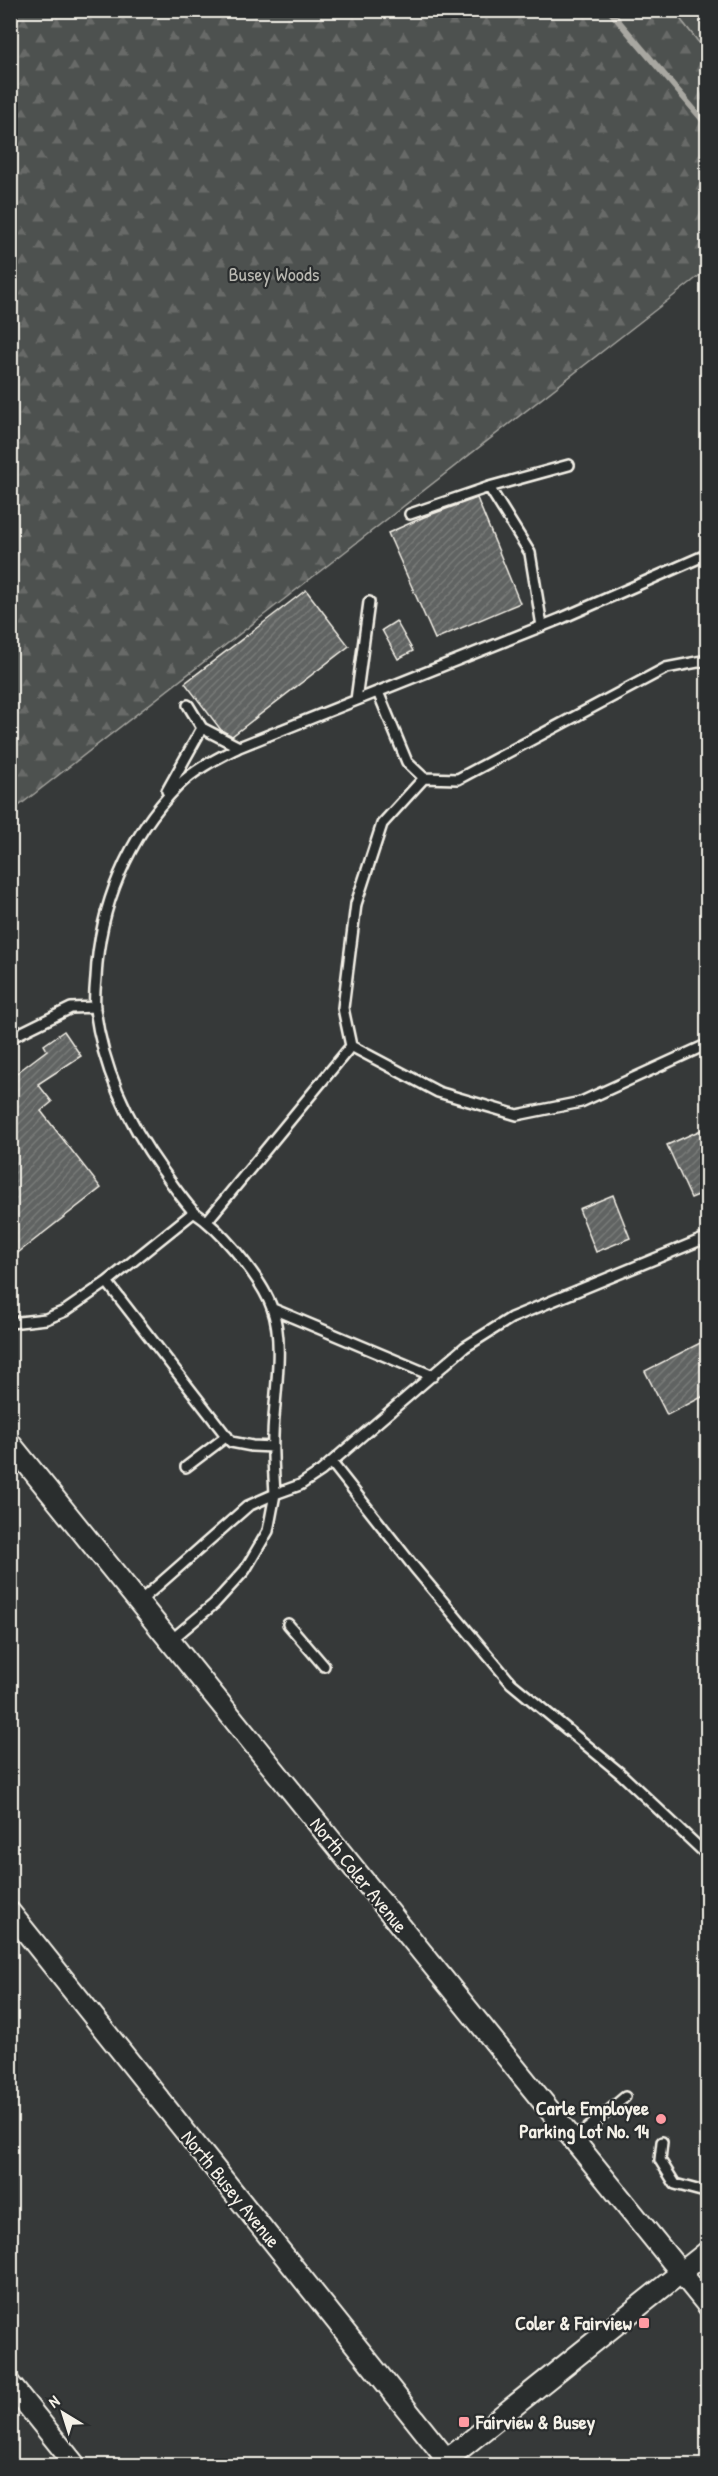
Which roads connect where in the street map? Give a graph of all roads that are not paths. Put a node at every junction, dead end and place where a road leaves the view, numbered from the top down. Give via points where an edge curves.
1 (569, 465) dead end
2 (489, 487) junction
3 (410, 514) dead end
4 (708, 554) edge
5 (369, 602) dead end
6 (542, 626) junction
7 (708, 660) edge
8 (378, 692) junction
9 (356, 700) junction
10 (188, 705) dead end
11 (202, 728) junction
12 (239, 747) junction
13 (424, 778) junction
14 (156, 812) junction
15 (94, 1007) junction
16 (10, 1038) edge
17 (708, 1044) edge
18 (351, 1046) junction
19 (194, 1212) junction
20 (207, 1221) junction
21 (708, 1237) edge
22 (107, 1282) junction
23 (273, 1309) junction
24 (10, 1323) edge
25 (433, 1376) junction
26 (227, 1436) junction
27 (10, 1443) edge
28 (273, 1447) junction
29 (332, 1463) junction
30 (186, 1467) dead end
31 (275, 1494) junction
32 (139, 1602) junction
33 (288, 1624) dead end
34 (170, 1641) junction
35 (324, 1666) dead end
36 (708, 1856) edge
37 (10, 1912) edge
38 (625, 2097) dead end
39 (574, 2140) junction
40 (662, 2142) dead end
41 (701, 2191) dead end
42 (708, 2251) edge
43 (681, 2272) junction
44 (708, 2306) edge
45 (10, 2384) edge
46 (446, 2463) edge
47 (76, 2466) edge

1 - 2 lane
2 - 3 lane
2 - 6 lane via 530,553
4 - 6 lane
5 - 9 lane
6 - 8 lane
7 - 13 lane via 666,668 458,779
8 - 9 lane
8 - 13 lane via 407,762
9 - 12 lane
10 - 11 lane
11 - 12 lane
11 - 14 lane
12 - 14 lane via 201,767 178,785
13 - 18 lane via 382,824 356,904 343,1008
14 - 15 lane via 136,841 106,907 97,954
15 - 16 lane via 71,1008
15 - 19 lane via 118,1095 162,1170
17 - 18 lane via 581,1102 517,1114 438,1092
18 - 20 lane
19 - 20 lane
19 - 22 lane
20 - 23 lane via 243,1261
21 - 25 lane via 511,1318 465,1347
22 - 24 lane via 65,1311 46,1319
22 - 26 lane
23 - 25 lane
23 - 28 lane via 278,1348
25 - 29 lane
26 - 28 lane via 231,1442
26 - 30 lane
27 - 32 street, North Coler Avenue
28 - 31 lane
29 - 31 lane via 300,1485
29 - 36 lane via 511,1683 620,1773
31 - 32 lane via 248,1506
31 - 34 lane via 268,1531 245,1570 214,1604
32 - 34 street, North Coler Avenue
33 - 35 lane
34 - 39 street, North Coler Avenue
37 - 46 street, North Busey Avenue
38 - 39 lane
39 - 43 street, North Coler Avenue
40 - 41 lane via 660,2160 675,2184
42 - 43 street
43 - 44 street, North Coler Avenue
43 - 46 street
45 - 47 street

